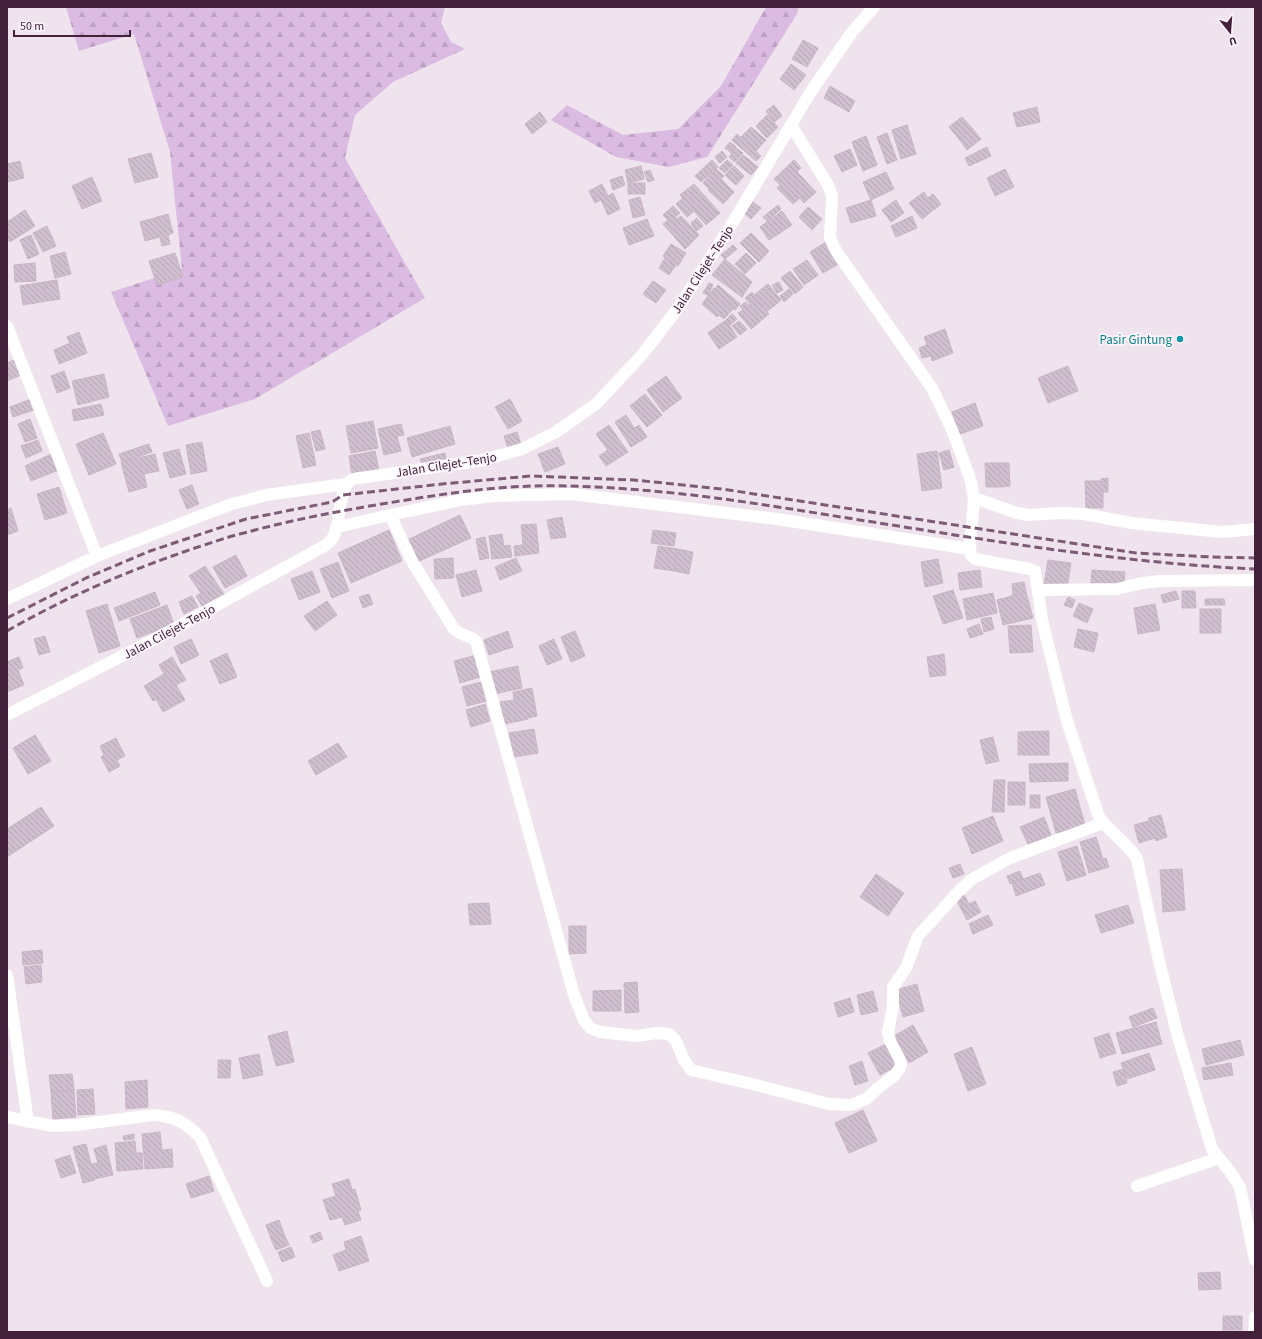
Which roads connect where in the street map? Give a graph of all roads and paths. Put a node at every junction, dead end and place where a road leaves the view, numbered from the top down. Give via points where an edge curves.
1 (874, 7) edge
2 (791, 125) junction
3 (7, 326) edge
4 (346, 484) junction
5 (974, 498) junction
6 (390, 514) junction
7 (337, 528) junction
8 (1255, 529) edge
9 (970, 550) junction
10 (96, 556) junction
11 (1255, 580) edge
12 (1038, 590) junction
13 (7, 599) edge
14 (7, 715) edge
15 (1103, 823) junction
16 (7, 975) edge
17 (7, 1117) edge
18 (28, 1122) junction
19 (1219, 1158) junction
20 (1136, 1186) dead end
21 (1255, 1260) edge
22 (267, 1281) dead end
23 (1255, 1317) edge
24 (1254, 1332) edge

1 - 2 street, Jalan Cilejet–Tenjo via 852,32
2 - 4 street, Jalan Cilejet–Tenjo via 679,307 641,356 596,404 556,432 522,449 484,460 357,478
2 - 5 street via 828,185 832,196 832,244 932,388 964,460
3 - 10 street
4 - 7 street, Jalan Cilejet–Tenjo
4 - 10 street via 252,498
5 - 8 street via 1018,513 1084,514 1131,523 1222,532
5 - 9 street
6 - 7 street
6 - 9 street via 494,496 570,494 777,519
6 - 15 street via 413,562 454,629 476,641 574,995 590,1028 600,1032 636,1036 669,1034 676,1041 691,1070 829,1104 852,1104 866,1099 900,1068 901,1064 888,1032 893,1006 893,987 906,968 918,936 959,891 978,876 1010,858
7 - 14 street, Jalan Cilejet–Tenjo via 331,541 321,548 159,637
9 - 12 street via 976,559 1035,571
10 - 13 street
11 - 12 street via 1160,581 1108,590
12 - 15 street via 1042,620 1067,721
15 - 19 street via 1137,859 1178,1037 1212,1150
16 - 18 street
17 - 18 street
18 - 22 street via 76,1126 153,1115 177,1119 190,1127 200,1137
19 - 20 street
19 - 21 street via 1240,1187
23 - 24 street

